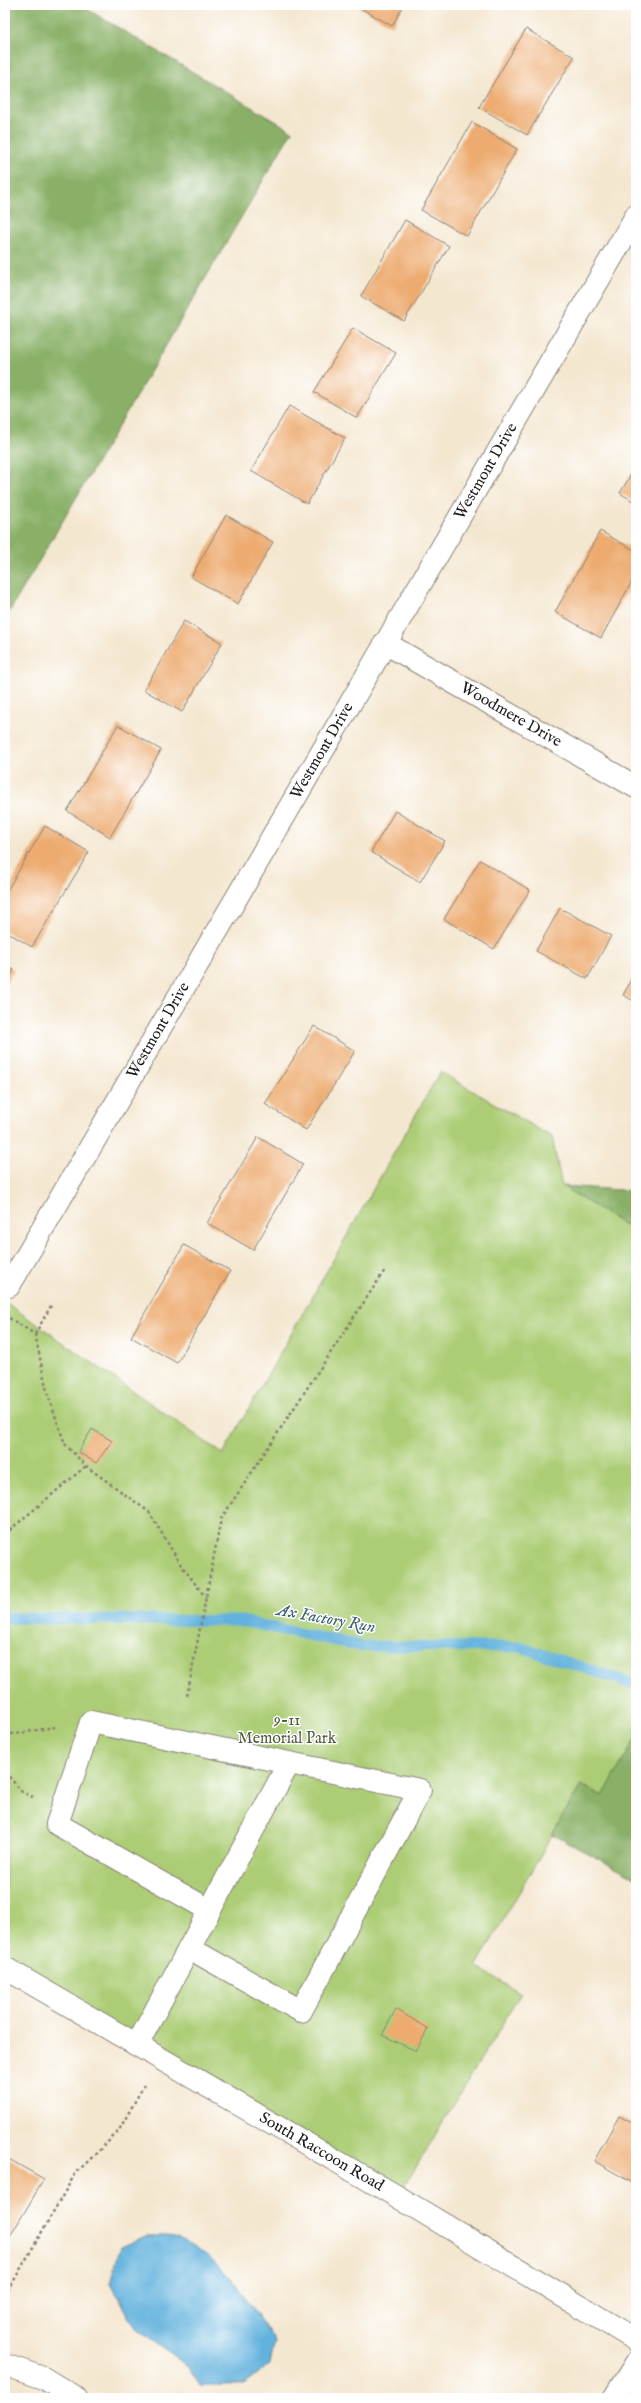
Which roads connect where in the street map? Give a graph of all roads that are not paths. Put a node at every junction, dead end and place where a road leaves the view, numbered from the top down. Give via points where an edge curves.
1 (636, 216) edge
2 (385, 643) junction
3 (636, 787) edge
4 (9, 1286) dead end
5 (289, 1763) junction
6 (209, 1910) junction
7 (189, 1948) junction
8 (5, 1968) edge
9 (137, 2046) junction
10 (636, 2340) edge
11 (636, 2363) edge
12 (6, 2367) edge
13 (76, 2398) edge
14 (614, 2398) edge

1 - 2 street, Westmont Drive
2 - 3 street, Woodmere Drive
2 - 4 street, Westmont Drive
5 - 6 street
5 - 6 street via 92,1722 57,1824
5 - 7 street via 420,1790 301,2011
6 - 7 street
7 - 9 street
8 - 9 street, South Raccoon Road
9 - 10 street, South Raccoon Road via 398,2197
11 - 14 street
12 - 13 street via 42,2378

